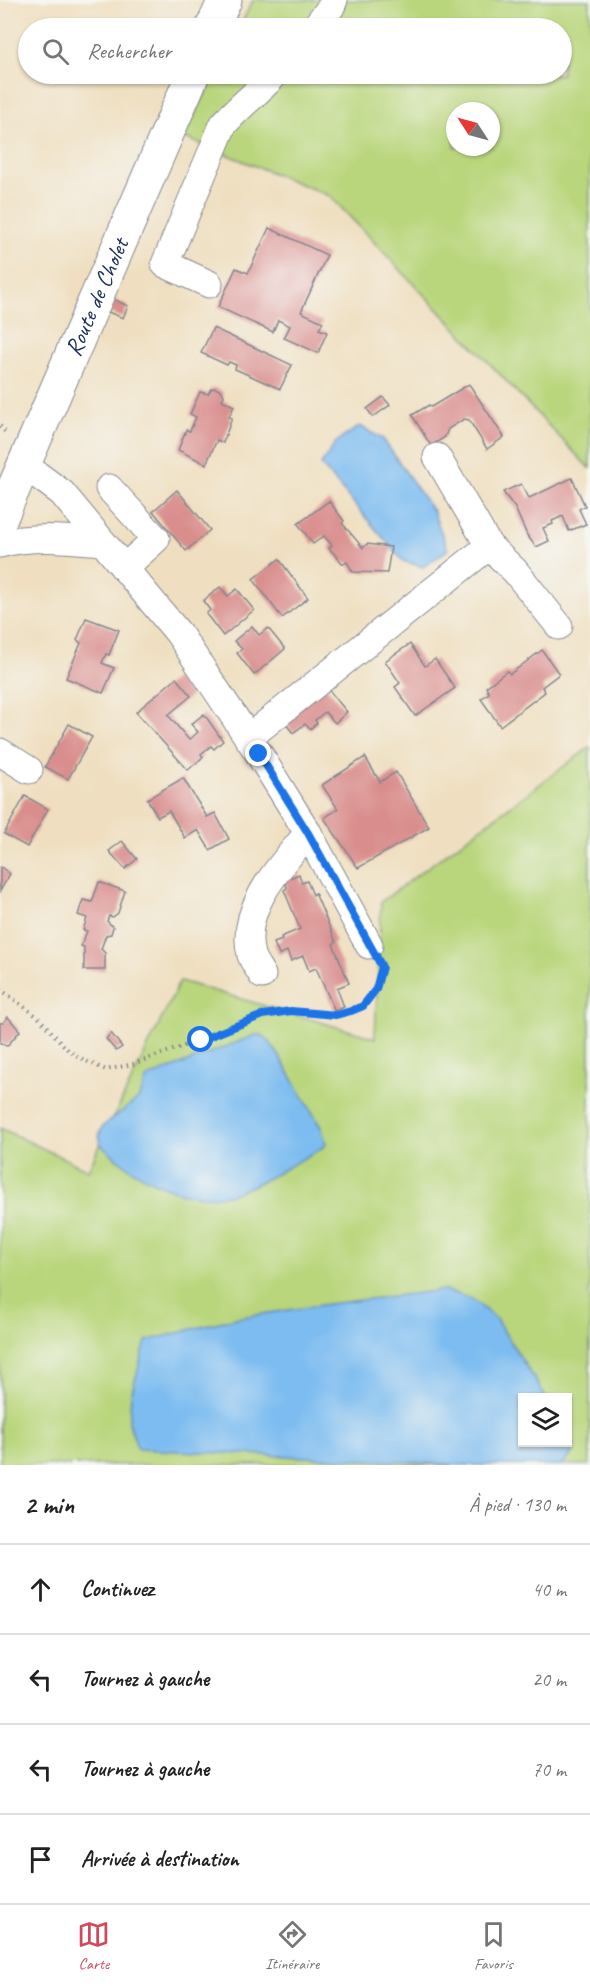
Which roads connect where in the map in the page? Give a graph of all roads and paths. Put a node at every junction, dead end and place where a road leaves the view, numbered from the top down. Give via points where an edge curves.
1 (225, 0) edge
2 (334, 0) edge
3 (217, 18) edge
4 (322, 18) edge
5 (189, 84) edge
6 (267, 84) edge
7 (209, 284) dead end
8 (437, 458) dead end
9 (24, 465) junction
10 (109, 488) dead end
11 (0, 520) edge
12 (102, 542) junction
13 (0, 544) edge
14 (489, 546) junction
15 (124, 568) junction
16 (559, 626) dead end
17 (248, 738) junction
18 (0, 752) edge
19 (29, 770) dead end
20 (308, 833) junction
21 (369, 945) joint
22 (262, 975) dead end
23 (0, 989) edge

1 - 3 main road
2 - 4 street
5 - 9 main road, Route de Cholet
6 - 7 street via 223,125 165,264
8 - 14 street
9 - 11 main road, Route de Cholet
9 - 12 street via 63,493
10 - 15 street via 156,539
12 - 13 street via 48,538
12 - 15 street
14 - 16 street
14 - 17 street
15 - 17 street via 179,634
17 - 20 street
18 - 19 street
20 - 21 street
20 - 22 street via 271,880 255,909 250,944
21 - 23 path via 382,967 376,989 363,1006 336,1015 291,1011 263,1015 133,1065 106,1070 68,1050 38,1017

